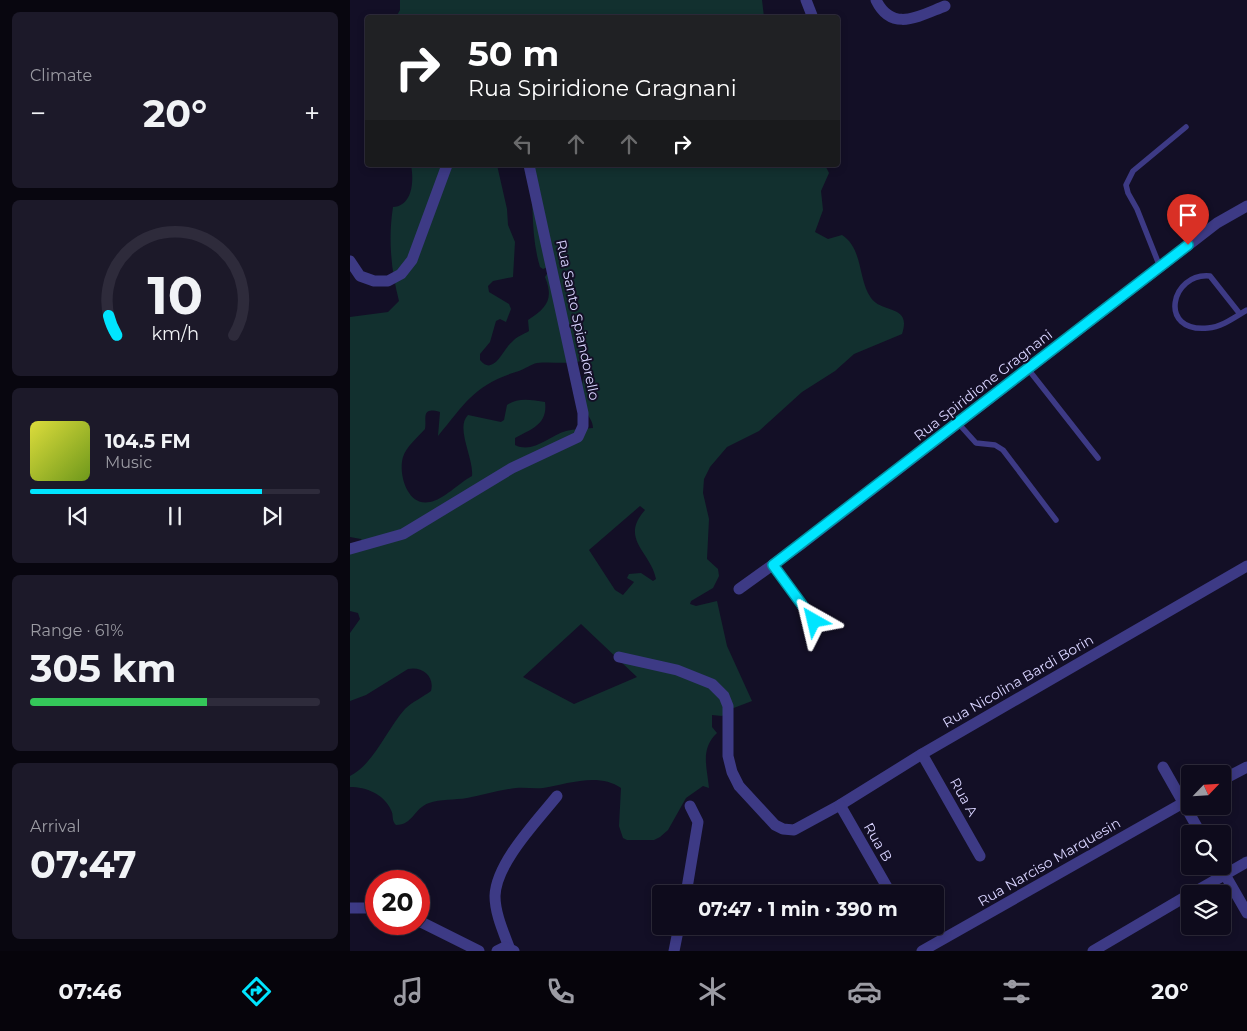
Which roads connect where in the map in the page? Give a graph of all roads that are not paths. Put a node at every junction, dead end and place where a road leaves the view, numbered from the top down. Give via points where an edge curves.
1 (806, 0) edge
2 (876, 0) edge
3 (945, 6) dead end
4 (812, 15) edge
5 (1186, 127) dead end
6 (446, 167) edge
7 (529, 167) edge
8 (1247, 206) edge
9 (350, 261) edge
10 (1160, 267) junction
11 (1247, 310) edge
12 (1240, 314) junction
13 (1028, 369) junction
14 (958, 423) junction
15 (1098, 458) dead end
16 (1056, 520) dead end
17 (350, 549) edge
18 (773, 565) junction
19 (1247, 566) edge
20 (739, 589) dead end
21 (814, 621) dead end
22 (620, 657) dead end
23 (922, 754) junction
24 (1162, 767) dead end
25 (1247, 767) edge
26 (1231, 775) edge
27 (1181, 793) edge
28 (557, 796) dead end
29 (1181, 804) edge
30 (690, 806) dead end
31 (840, 806) junction
32 (980, 856) dead end
33 (1247, 862) edge
34 (1231, 867) edge
35 (1216, 875) edge
36 (1225, 875) edge
37 (688, 885) edge
38 (885, 885) edge
39 (1203, 885) edge
40 (1181, 900) edge
41 (350, 908) edge
42 (365, 908) edge
43 (1247, 913) edge
44 (430, 926) edge
45 (677, 935) edge
46 (512, 949) edge
47 (479, 951) edge
48 (497, 951) edge
49 (674, 951) edge
50 (922, 951) edge
51 (1093, 951) edge

1 - 4 street
2 - 3 street via 884,13 904,20
5 - 10 lane via 1133,171 1126,185
6 - 9 street via 412,260 401,274 388,280 374,281 360,276
7 - 17 street, Rua Santo Spiandorello via 583,412 583,426 578,437 512,468 403,534
8 - 10 street, Rua Spiridione Gragnani via 1217,223
10 - 13 street, Rua Spiridione Gragnani
11 - 12 lane
12 - 12 lane via 1220,325 1195,328 1177,314 1175,298 1180,289 1195,279 1210,276
13 - 14 street, Rua Spiridione Gragnani
13 - 15 lane
14 - 16 lane via 976,443 995,445 1003,450
14 - 18 street, Rua Spiridione Gragnani
18 - 20 street, Rua Spiridione Gragnani
18 - 21 lane
19 - 23 street, Rua Nicolina Bardi Borin
22 - 31 street, Rua Nicolina Bardi Borin via 677,670 712,684 724,696 728,706 728,756 732,772 739,786 775,825 794,830
23 - 31 street, Rua Nicolina Bardi Borin
23 - 32 street, Rua A
24 - 27 street
25 - 26 street
28 - 46 street via 518,844 496,882 496,905
29 - 50 street, Rua Narciso Marquesin
30 - 37 street via 698,822
31 - 38 street, Rua B
33 - 34 street
35 - 39 street
36 - 43 street
40 - 51 street
41 - 42 street
44 - 47 street
45 - 49 street
46 - 48 street via 502,947

